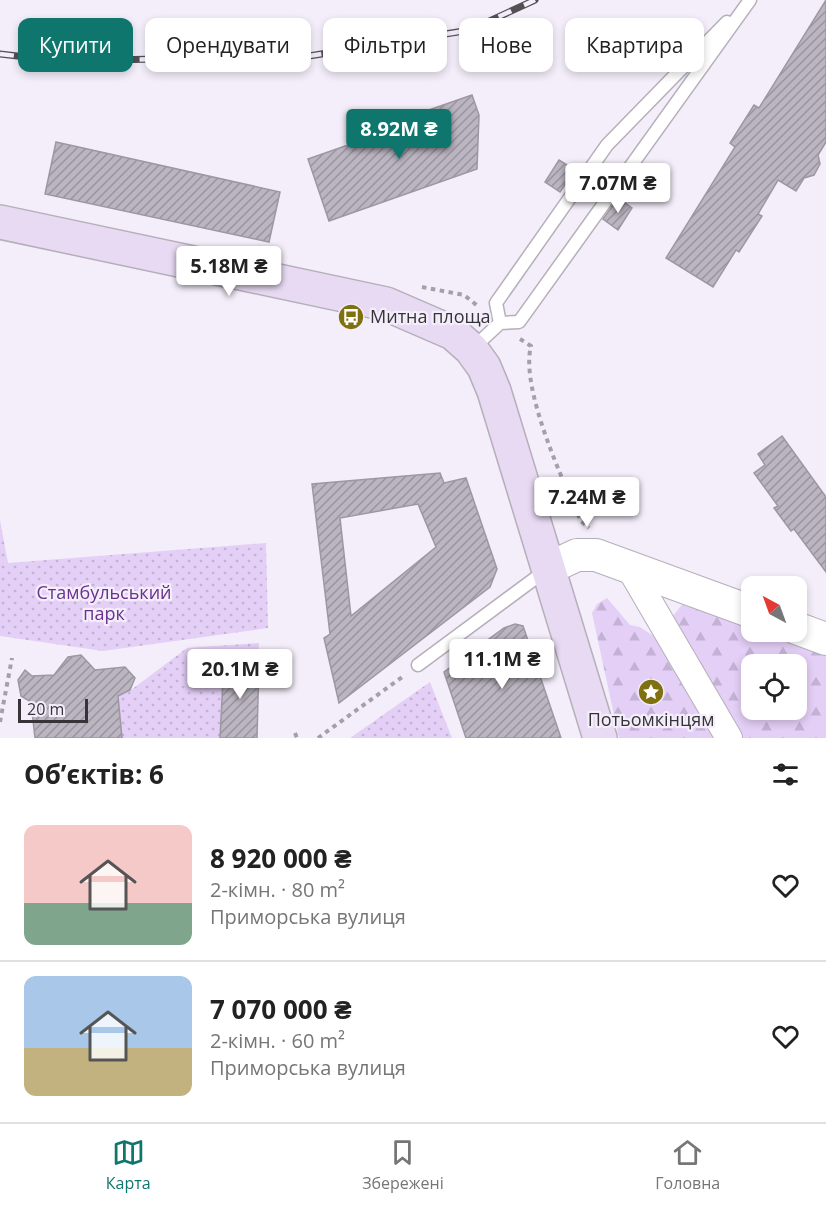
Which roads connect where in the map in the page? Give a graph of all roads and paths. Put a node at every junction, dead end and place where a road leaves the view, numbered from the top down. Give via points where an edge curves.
1 (750, 0) edge
2 (0, 222) edge
3 (420, 287) dead end
4 (500, 323) junction
5 (471, 349) junction
6 (595, 534) dead end
7 (629, 567) junction
8 (549, 568) junction
9 (741, 608) edge
10 (807, 632) edge
11 (826, 639) edge
12 (12, 658) dead end
13 (418, 665) joint
14 (0, 722) edge
15 (318, 738) edge
16 (600, 738) edge
17 (729, 738) edge

1 - 4 lane via 519,322
1 - 4 lane via 606,145 496,303
2 - 5 main road via 386,304 453,333
3 - 4 path via 464,295
4 - 5 lane
4 - 6 path via 531,346 526,362 549,448 581,521
5 - 8 main road via 494,391
7 - 8 street via 586,553
7 - 9 street
7 - 17 street
8 - 13 lane
8 - 16 main road
10 - 11 street
12 - 14 path
13 - 15 path

